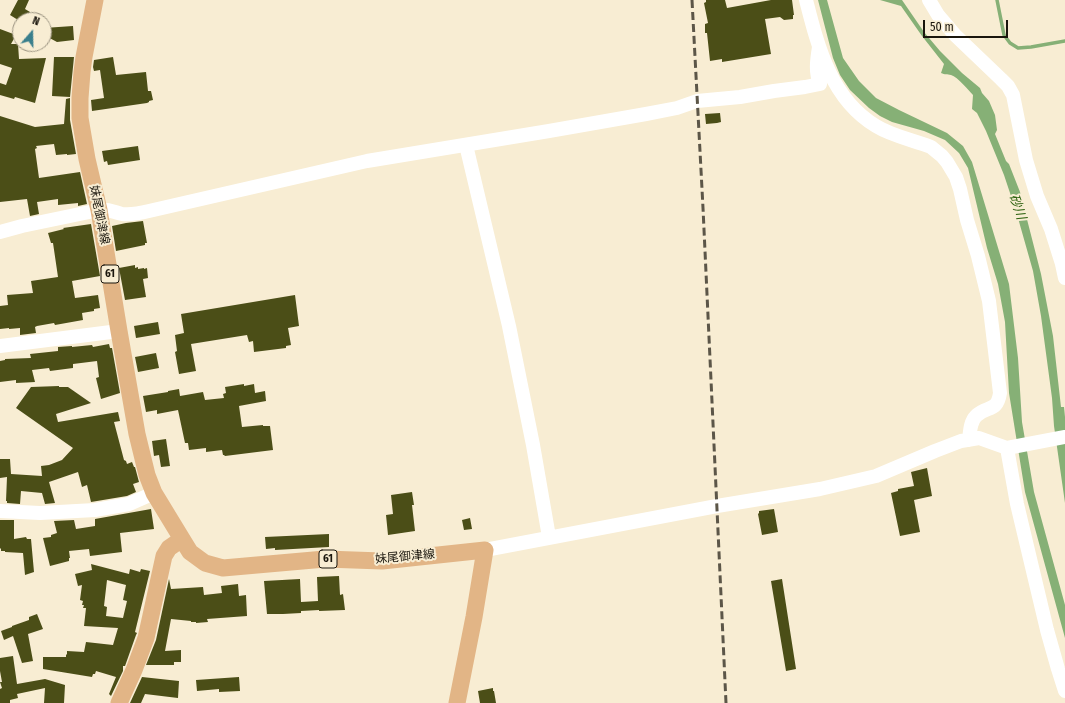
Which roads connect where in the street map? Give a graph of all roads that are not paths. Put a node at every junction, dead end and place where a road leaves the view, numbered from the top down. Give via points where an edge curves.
1 (95, 0) edge
2 (806, 0) edge
3 (929, 0) edge
4 (819, 47) junction
5 (466, 145) junction
6 (99, 210) junction
7 (0, 232) edge
8 (1065, 278) edge
9 (119, 331) junction
10 (0, 346) edge
11 (1065, 437) edge
12 (974, 439) junction
13 (1017, 446) junction
14 (154, 493) junction
15 (0, 511) edge
16 (549, 537) junction
17 (182, 539) junction
18 (485, 550) junction
19 (1065, 691) edge
20 (119, 703) edge
21 (457, 703) edge

1 - 6 main road, 妹尾御津線 / 61 via 82,72 80,118
2 - 4 street
3 - 8 street via 950,30 1008,86 1013,95 1026,160 1051,229
4 - 5 street via 817,68 820,84 697,101 646,114
4 - 12 street via 836,85 858,112 876,126 931,147 947,162 956,177 989,301 1000,393 996,405 973,419 970,426
5 - 6 street via 367,161 133,214
5 - 16 street via 534,445
6 - 7 street
6 - 9 main road, 妹尾御津線 / 61
9 - 10 street
9 - 14 main road, 妹尾御津線 / 61 via 137,434
11 - 13 street
12 - 13 street
12 - 16 street via 961,441 876,476 820,489
13 - 19 street via 1019,511
14 - 15 street via 128,504 95,510 40,513
14 - 17 main road, 妹尾御津線 / 61
16 - 18 street
17 - 18 main road, 妹尾御津線 / 61 via 190,552 205,563 223,568 325,559 382,561
17 - 20 main road via 169,548 164,556 146,638
18 - 21 main road

